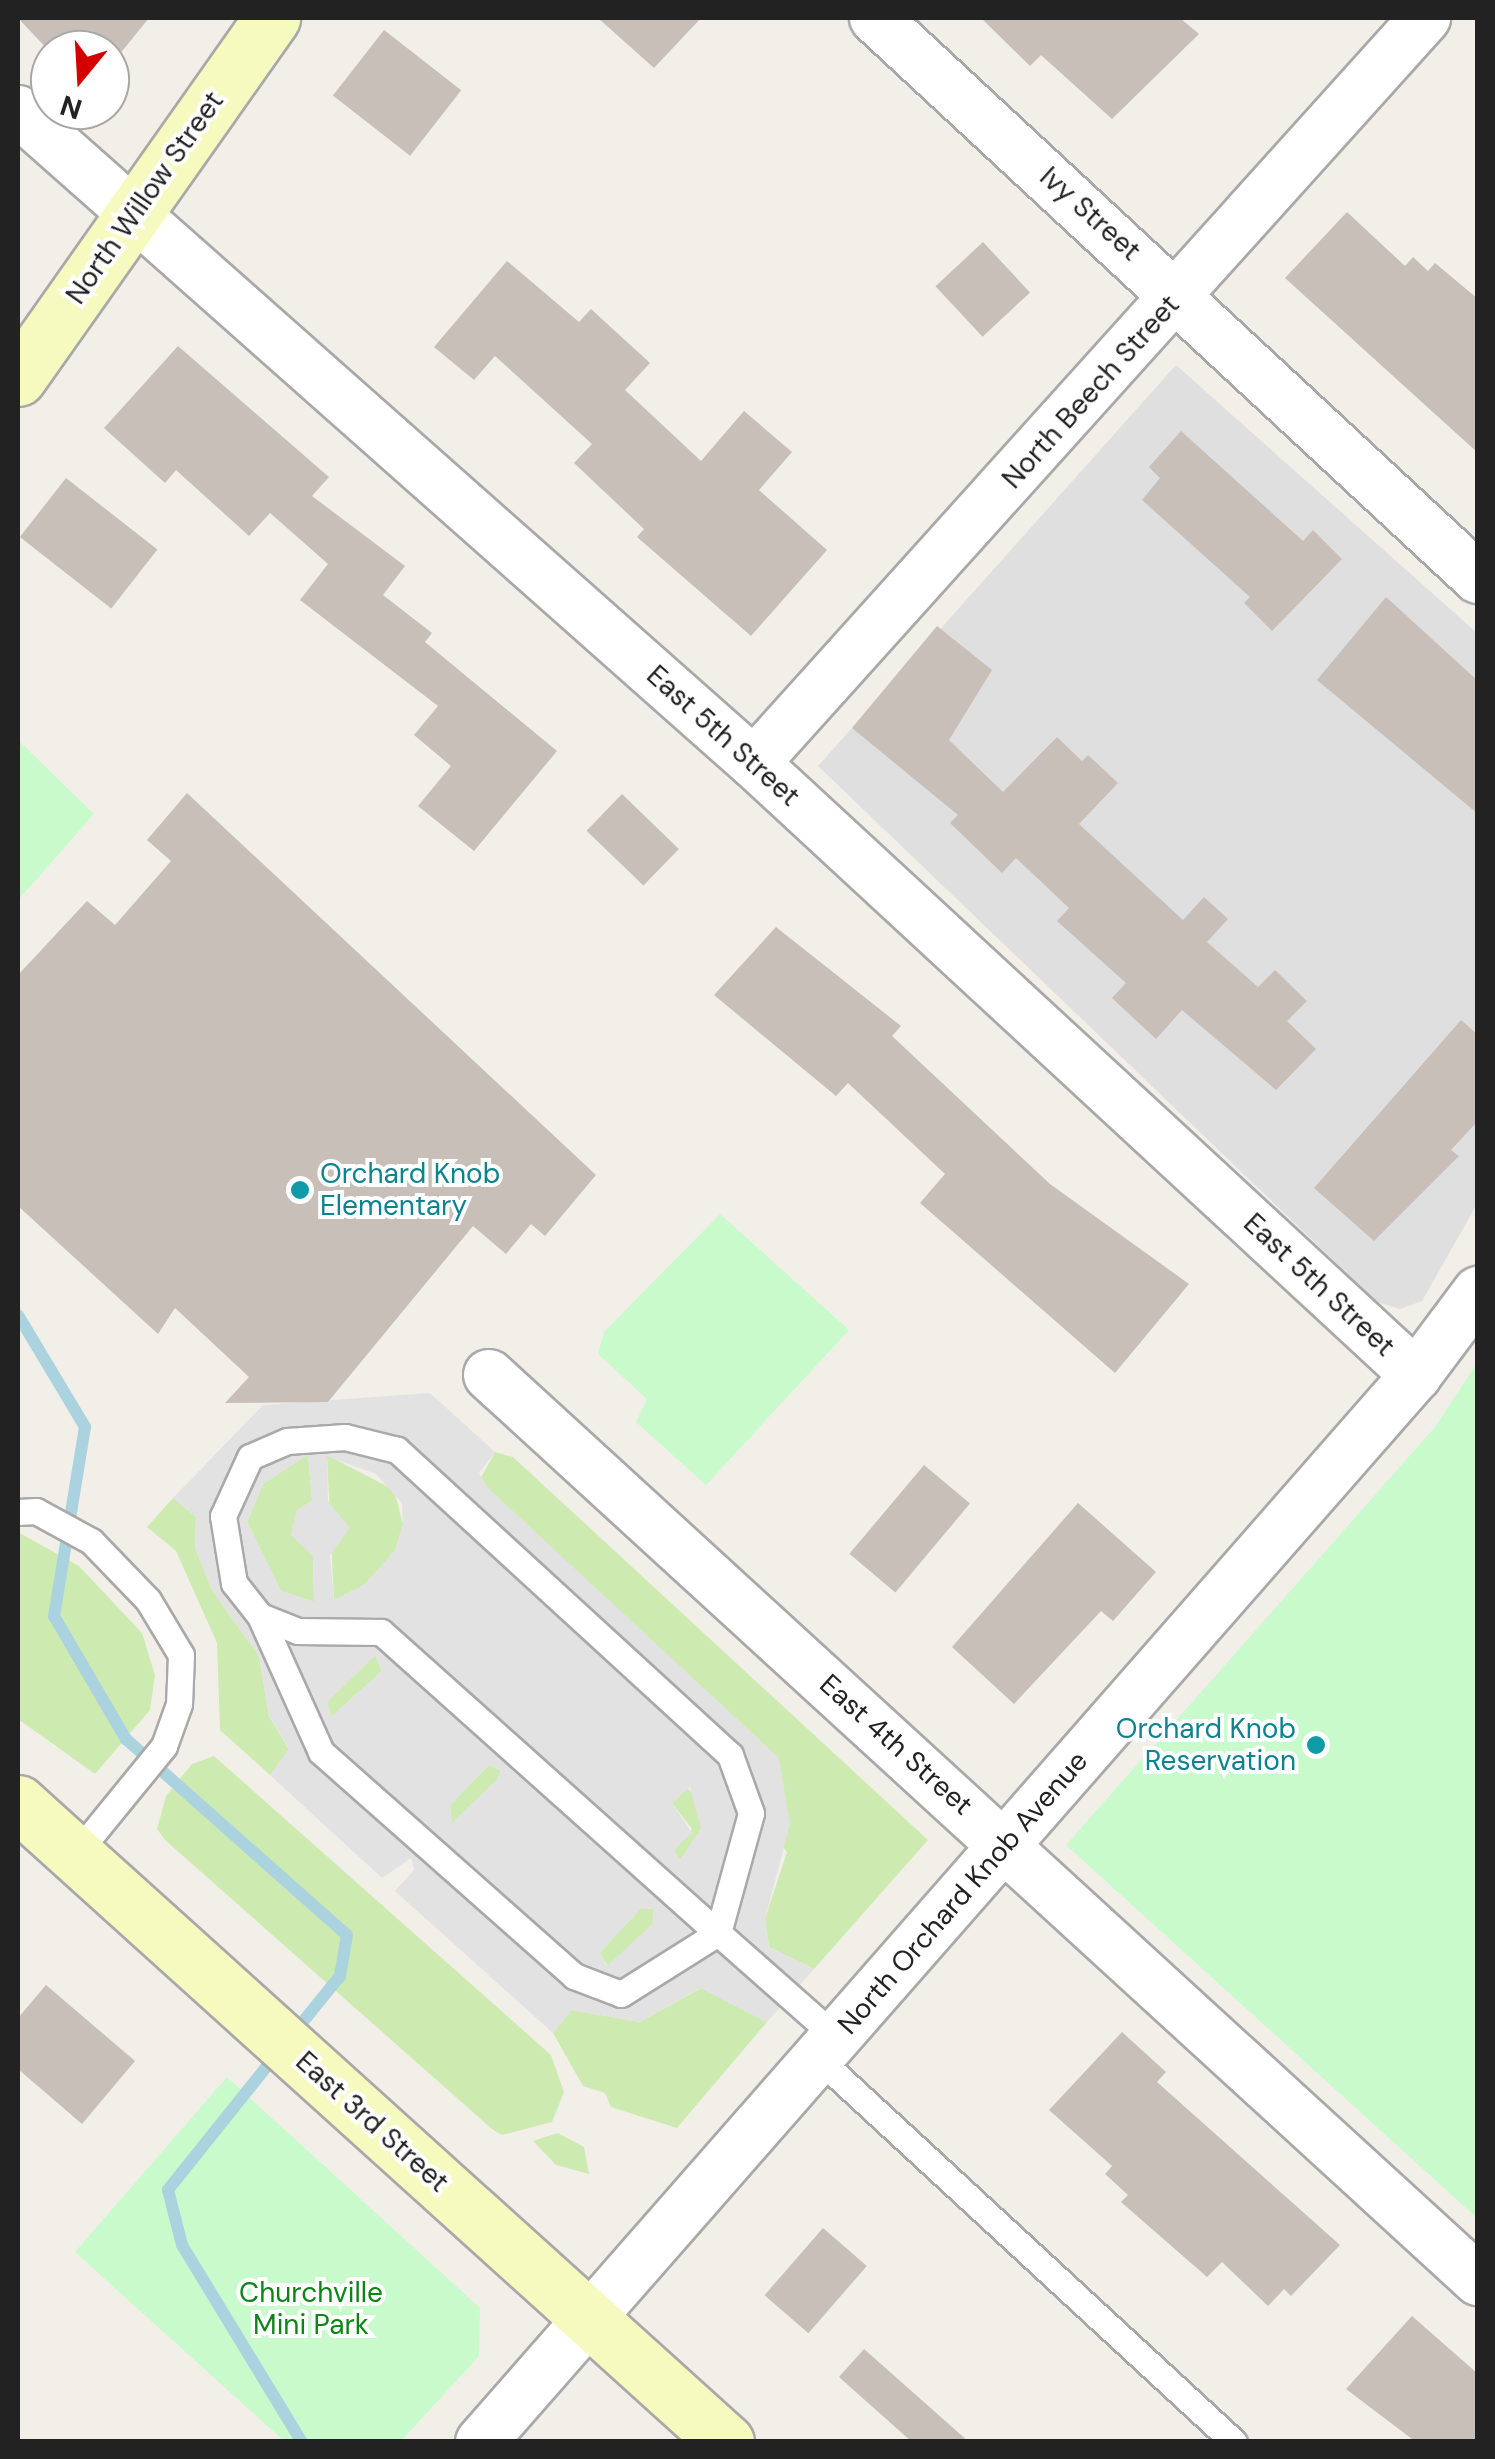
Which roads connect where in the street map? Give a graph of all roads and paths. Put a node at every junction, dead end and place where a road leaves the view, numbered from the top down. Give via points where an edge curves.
1 (272, 18) edge
2 (875, 18) edge
3 (1425, 18) edge
4 (18, 110) edge
5 (140, 214) junction
6 (1180, 295) junction
7 (18, 378) edge
8 (1478, 578) edge
9 (754, 763) junction
10 (1478, 1292) edge
11 (489, 1375) dead end
12 (1416, 1375) junction
13 (18, 1512) edge
14 (260, 1616) junction
15 (18, 1803) edge
16 (1006, 1844) junction
17 (75, 1855) junction
18 (718, 1933) junction
19 (826, 2048) junction
20 (1478, 2280) edge
21 (588, 2318) junction
22 (480, 2442) edge
23 (726, 2442) edge
24 (1234, 2442) edge

1 - 5 main road, North Willow Street
2 - 6 street, Ivy Street
3 - 6 street, North Beech Street
4 - 5 street, East 5th Street
5 - 7 main road, North Willow Street
5 - 9 street, East 5th Street
6 - 8 street, Ivy Street
6 - 9 street, North Beech Street
9 - 12 street, East 5th Street
10 - 12 street, North Orchard Knob Avenue
11 - 16 street, East 4th Street
12 - 16 street, North Orchard Knob Avenue
13 - 17 lane via 36,1511 91,1540 148,1600 182,1655 179,1704 164,1746
14 - 18 lane via 298,1631 381,1632
14 - 18 lane via 321,1752 574,1976 621,1994
14 - 18 lane via 234,1583 224,1550 223,1516 250,1457 287,1441 345,1437 397,1450 730,1755 751,1813
15 - 17 main road, East 3rd Street
16 - 19 street, North Orchard Knob Avenue
16 - 20 street, East 4th Street
17 - 21 main road, East 3rd Street
18 - 19 lane
19 - 21 street, North Orchard Knob Avenue
19 - 24 lane
21 - 22 street, North Orchard Knob Avenue
21 - 23 main road, East 3rd Street

